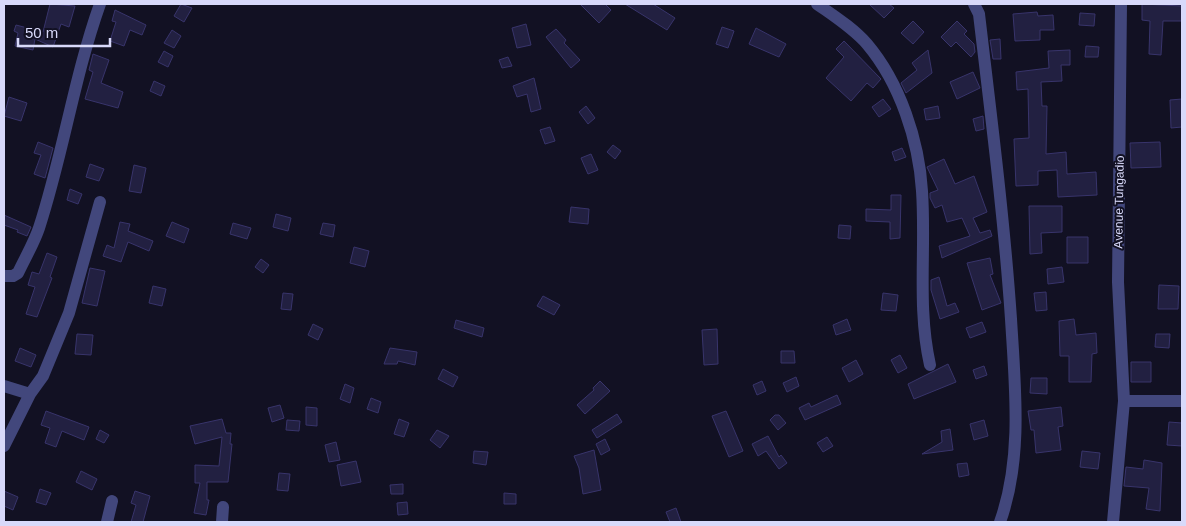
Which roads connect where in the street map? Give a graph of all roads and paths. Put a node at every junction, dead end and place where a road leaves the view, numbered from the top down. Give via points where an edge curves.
1 (100, 4) edge
2 (817, 4) edge
3 (974, 4) edge
4 (1121, 4) edge
5 (100, 202) dead end
6 (4, 276) edge
7 (930, 365) dead end
8 (4, 386) edge
9 (30, 394) junction
10 (1124, 401) junction
11 (1182, 401) edge
12 (4, 446) edge
13 (112, 501) dead end
14 (223, 507) dead end
15 (107, 522) edge
16 (222, 522) edge
17 (1000, 522) edge
18 (1113, 522) edge

1 - 6 street via 90,31 38,230 18,273
2 - 7 street via 866,43 883,65 911,132 922,190 922,317
3 - 17 street via 979,14 999,186 1016,403 1013,462
4 - 10 street, Avenue Tungadio via 1118,282
5 - 9 street via 69,313 43,376
8 - 9 street
9 - 12 street
10 - 11 street
10 - 18 street, Avenue Tungadio
13 - 15 street
14 - 16 street

